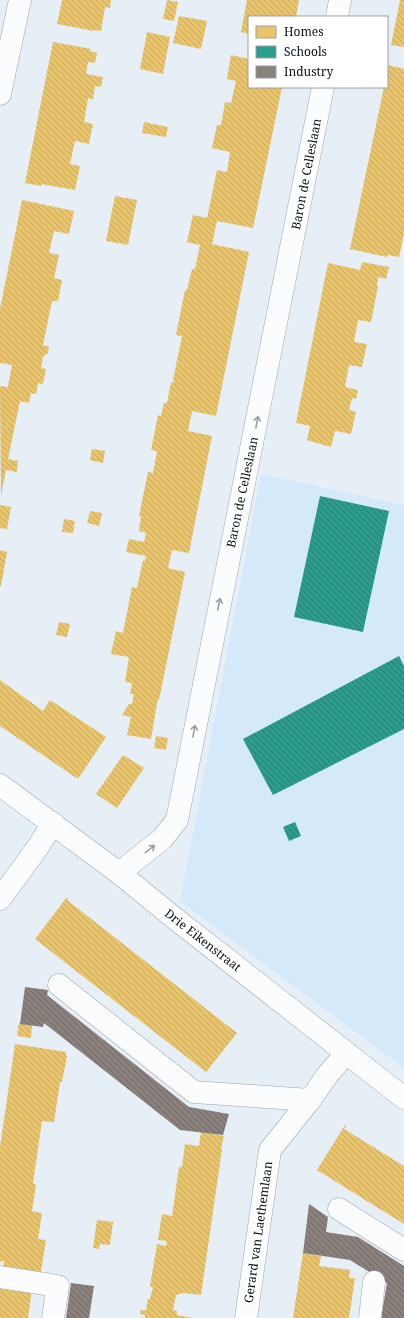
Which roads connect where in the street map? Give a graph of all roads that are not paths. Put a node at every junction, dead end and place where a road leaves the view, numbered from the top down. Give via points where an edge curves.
1 (20, 0) edge
2 (340, 0) edge
3 (337, 16) edge
4 (323, 88) edge
5 (0, 94) edge
6 (0, 785) edge
7 (53, 823) junction
8 (119, 873) junction
9 (0, 899) edge
10 (59, 985) dead end
11 (346, 1054) junction
12 (404, 1098) edge
13 (310, 1100) junction
14 (339, 1209) dead end
15 (404, 1250) edge
16 (0, 1276) edge
17 (374, 1282) dead end
18 (53, 1318) edge
19 (246, 1318) edge
20 (370, 1318) edge

1 - 5 street
2 - 3 street
8 -> 4 street, Baron de Celleslaan via 162,839 177,820
6 - 7 street, Drie Eikenstraat
7 - 8 street, Drie Eikenstraat
7 - 9 street
8 - 11 street, Drie Eikenstraat
10 - 13 street via 194,1092
11 - 12 street, Drie Eikenstraat
11 - 13 street, Gerard van Laethemlaan
13 - 19 street, Gerard van Laethemlaan via 270,1150
14 - 15 street
16 - 18 street via 58,1286
17 - 20 street

